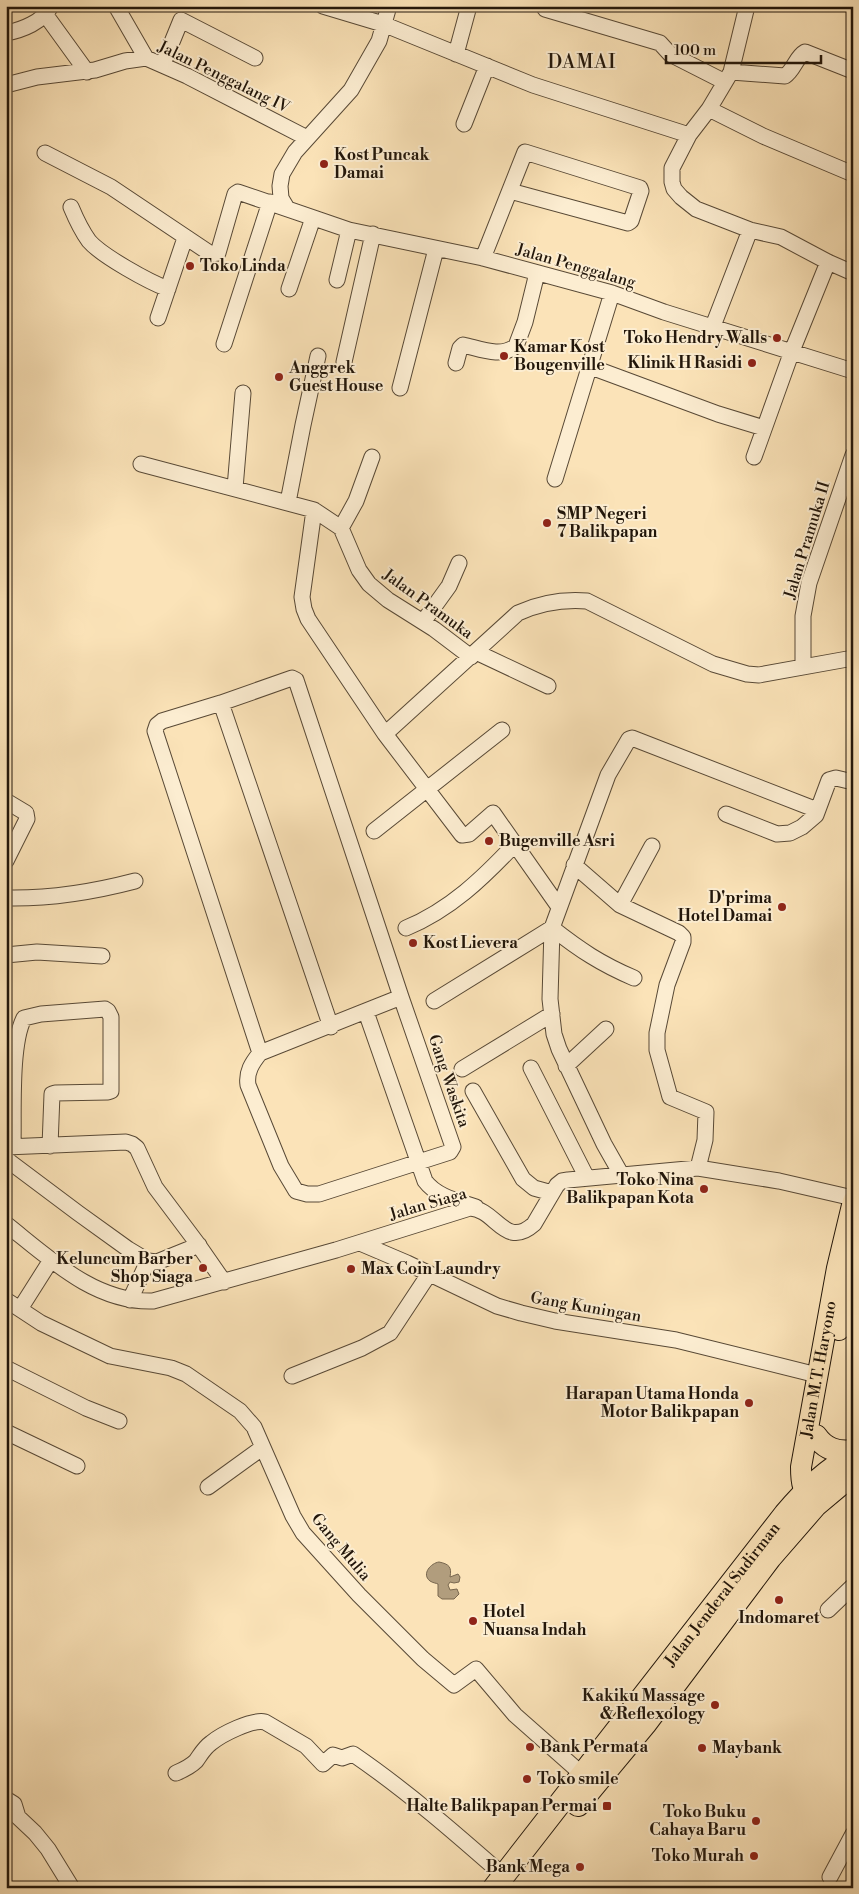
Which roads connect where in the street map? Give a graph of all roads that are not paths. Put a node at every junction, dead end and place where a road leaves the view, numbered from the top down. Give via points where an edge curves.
1 (116, 6) edge
2 (323, 6) edge
3 (389, 6) edge
4 (469, 6) edge
5 (748, 6) edge
6 (546, 9) dead end
7 (48, 10) edge
8 (383, 24) junction
9 (6, 33) edge
10 (456, 54) junction
11 (146, 58) junction
12 (255, 58) dead end
13 (163, 64) junction
14 (487, 66) junction
15 (853, 70) edge
16 (87, 72) junction
17 (728, 77) junction
18 (6, 86) edge
19 (709, 109) junction
20 (464, 124) dead end
21 (689, 135) junction
22 (307, 138) junction
23 (45, 153) dead end
24 (853, 174) edge
25 (510, 191) junction
26 (270, 202) junction
27 (72, 207) dead end
28 (287, 208) junction
29 (313, 218) junction
30 (349, 230) junction
31 (750, 230) junction
32 (373, 234) junction
33 (185, 238) junction
34 (436, 249) junction
35 (483, 258) junction
36 (828, 262) junction
37 (537, 273) junction
38 (853, 273) edge
39 (337, 280) dead end
40 (168, 289) junction
41 (289, 289) dead end
42 (612, 293) junction
43 (158, 318) dead end
44 (713, 326) junction
45 (224, 344) dead end
46 (792, 351) junction
47 (318, 356) dead end
48 (344, 362) dead end
49 (456, 363) dead end
50 (590, 368) junction
51 (853, 370) edge
52 (400, 388) dead end
53 (244, 393) dead end
54 (764, 428) junction
55 (853, 455) edge
56 (372, 457) dead end
57 (754, 457) dead end
58 (141, 464) dead end
59 (555, 479) dead end
60 (235, 488) junction
61 (288, 502) junction
62 (314, 510) junction
63 (341, 528) junction
64 (459, 563) dead end
65 (423, 622) junction
66 (473, 654) junction
67 (853, 658) edge
68 (803, 667) junction
69 (548, 686) dead end
70 (221, 703) junction
71 (502, 730) dead end
72 (385, 734) junction
73 (853, 782) edge
74 (427, 789) junction
75 (6, 801) edge
76 (817, 810) junction
77 (726, 814) dead end
78 (374, 831) dead end
79 (515, 844) junction
80 (652, 846) dead end
81 (6, 861) edge
82 (574, 865) junction
83 (135, 881) dead end
84 (6, 898) edge
85 (620, 905) junction
86 (559, 907) junction
87 (406, 928) dead end
88 (552, 928) junction
89 (6, 955) edge
90 (102, 956) dead end
91 (634, 978) dead end
92 (401, 998) junction
93 (434, 1001) dead end
94 (366, 1012) junction
95 (552, 1014) junction
96 (331, 1027) junction
97 (606, 1030) dead end
98 (260, 1054) junction
99 (566, 1066) junction
100 (531, 1068) dead end
101 (462, 1069) dead end
102 (473, 1091) dead end
103 (50, 1146) junction
104 (9, 1151) edge
105 (419, 1163) junction
106 (698, 1168) junction
107 (621, 1174) junction
108 (587, 1178) junction
109 (552, 1193) junction
110 (853, 1200) edge
111 (479, 1208) junction
112 (6, 1224) edge
113 (360, 1243) junction
114 (199, 1245) junction
115 (51, 1260) junction
116 (148, 1261) junction
117 (853, 1266) edge
118 (429, 1274) junction
119 (224, 1282) junction
120 (6, 1300) edge
121 (130, 1300) junction
122 (20, 1309) junction
123 (6, 1368) edge
124 (817, 1375) junction
125 (292, 1376) dead end
126 (119, 1421) dead end
127 (6, 1432) edge
128 (816, 1436) junction
129 (262, 1448) junction
130 (853, 1453) edge
131 (77, 1466) dead end
132 (853, 1474) edge
133 (208, 1487) dead end
134 (818, 1491) junction
135 (853, 1586) edge
136 (828, 1610) dead end
137 (176, 1774) dead end
138 (583, 1775) junction
139 (6, 1799) edge
140 (853, 1834) edge
141 (830, 1877) dead end
142 (503, 1884) edge
143 (72, 1888) edge

1 - 11 street
2 - 8 street
3 - 8 street
4 - 10 street
5 - 17 street
6 - 17 street via 660,43 670,54
7 - 9 street via 25,28
7 - 16 street
8 - 10 street
8 - 22 street via 378,41 352,90
10 - 14 street
11 - 13 street, Jalan Penggalang IV
11 - 16 street, Jalan Penggalang IV via 125,60
12 - 13 street via 181,20
13 - 22 street, Jalan Penggalang IV
14 - 20 street
14 - 21 street via 533,85
15 - 17 street via 805,52 788,75 782,77
16 - 18 street, Jalan Penggalang IV via 37,77
17 - 19 street
19 - 21 street
19 - 24 street via 762,136
21 - 31 street via 672,168 674,189 696,209
22 - 28 street via 282,174 281,198
23 - 33 street via 111,187
25 - 25 street via 525,152 640,188 641,191 632,221 628,223
25 - 35 street
26 - 28 street, Jalan Penggalang
26 - 33 street, Jalan Penggalang via 238,192 235,194 216,254
26 - 45 street
27 - 40 street via 81,230 94,246 140,277
28 - 29 street, Jalan Penggalang
29 - 30 street, Jalan Penggalang
29 - 41 street
30 - 32 street, Jalan Penggalang
30 - 39 street
31 - 36 street via 781,237
31 - 44 street
32 - 34 street, Jalan Penggalang
32 - 48 street
33 - 40 street
34 - 35 street, Jalan Penggalang
34 - 52 street
35 - 37 street, Jalan Penggalang
36 - 38 street
36 - 46 street
37 - 42 street, Jalan Penggalang
37 - 49 street via 516,346 497,353 463,345
40 - 43 street
42 - 44 street, Jalan Penggalang
42 - 50 street
44 - 46 street, Jalan Penggalang
46 - 51 street, Jalan Penggalang
46 - 54 street
47 - 61 street
50 - 54 street
50 - 59 street
53 - 60 street
54 - 57 street
55 - 68 street, Jalan Pramuka II via 809,582 803,616
56 - 63 street via 356,500
58 - 60 street
60 - 61 street
61 - 62 street
62 - 63 street
62 - 72 street via 302,597 304,609
63 - 65 street, Jalan Pramuka via 363,578 388,600
64 - 65 street via 449,586
65 - 66 street, Jalan Pramuka
66 - 68 street, Jalan Pramuka via 518,613 555,601 572,600 587,602 713,664 739,672 759,674
66 - 69 street
66 - 72 street
67 - 68 street, Jalan Pramuka
70 - 92 street via 292,678 296,680
70 - 96 street
70 - 98 street via 162,721 155,731
71 - 74 street
72 - 74 street
73 - 76 street via 836,778 829,780
74 - 78 street
74 - 79 street via 462,835 469,834 493,813
75 - 81 street via 27,816
76 - 77 street via 802,827 786,834 765,830
76 - 82 street via 632,738 608,776
79 - 86 street
79 - 87 street via 467,892 427,919
80 - 85 street
82 - 85 street
82 - 86 street
83 - 84 street via 85,893
85 - 106 street via 683,937 667,985 656,1042 670,1097 706,1112 705,1140
86 - 88 street
88 - 91 street via 577,948
88 - 93 street
88 - 95 street
89 - 90 street via 37,952
92 - 94 street
92 - 105 street, Gang Waskita via 454,1149
94 - 96 street
94 - 105 street
95 - 99 street via 554,1034
95 - 101 street
96 - 98 street
97 - 99 street
98 - 105 street via 246,1078 281,1166 296,1191 319,1194
99 - 107 street
100 - 108 street
102 - 109 street via 523,1179 534,1188
103 - 104 street
103 - 104 street via 52,1094 111,1091 111,1017 105,1009 24,1018 16,1057
103 - 114 street via 132,1144 140,1153 155,1187
104 - 116 street via 85,1218
105 - 111 street via 431,1189
106 - 107 street, Jalan Siaga
106 - 110 street, Jalan Siaga via 779,1180
107 - 108 street, Jalan Siaga
108 - 109 street, Jalan Siaga via 562,1181
109 - 111 street, Jalan Siaga via 534,1224 518,1233 507,1231
110 - 124 main road, Jalan M.T. Haryono
111 - 113 street, Jalan Siaga via 460,1210
112 - 115 street, Jalan Siaga
113 - 118 street, Gang Kuningan
113 - 119 street, Jalan Siaga
114 - 116 street via 157,1262
114 - 119 street
115 - 121 street, Jalan Siaga via 83,1282
115 - 122 street
116 - 121 street
117 - 128 main road, Jalan M.T. Haryono
118 - 124 street, Gang Kuningan via 521,1314 676,1340
118 - 125 street via 390,1333
119 - 121 street, Jalan Siaga via 153,1301
120 - 122 street, Gang Mulia
122 - 129 street, Gang Mulia via 110,1356 171,1368 202,1383 240,1411 254,1427
123 - 126 street
124 - 134 main road, Jalan M.T. Haryono via 801,1478
127 - 131 street
128 - 130 highway via 831,1449
128 - 134 main road, Jalan M.T. Haryono via 814,1462
129 - 133 street
129 - 138 street, Gang Mulia via 303,1533 359,1595 454,1685 476,1669 515,1715
130 - 134 highway, Jalan Jenderal Sudirman
132 - 134 highway, Jalan Jenderal Sudirman
134 - 138 highway, Jalan Jenderal Sudirman via 773,1529
134 - 142 highway, Jalan Jenderal Sudirman via 646,1724
135 - 136 street
137 - 142 street via 190,1766 214,1740 249,1723 265,1722 306,1746 323,1764 332,1755 342,1758 353,1754 435,1815
138 - 142 highway, Jalan Jenderal Sudirman
139 - 143 street via 14,1804 18,1817 48,1849
140 - 141 street

